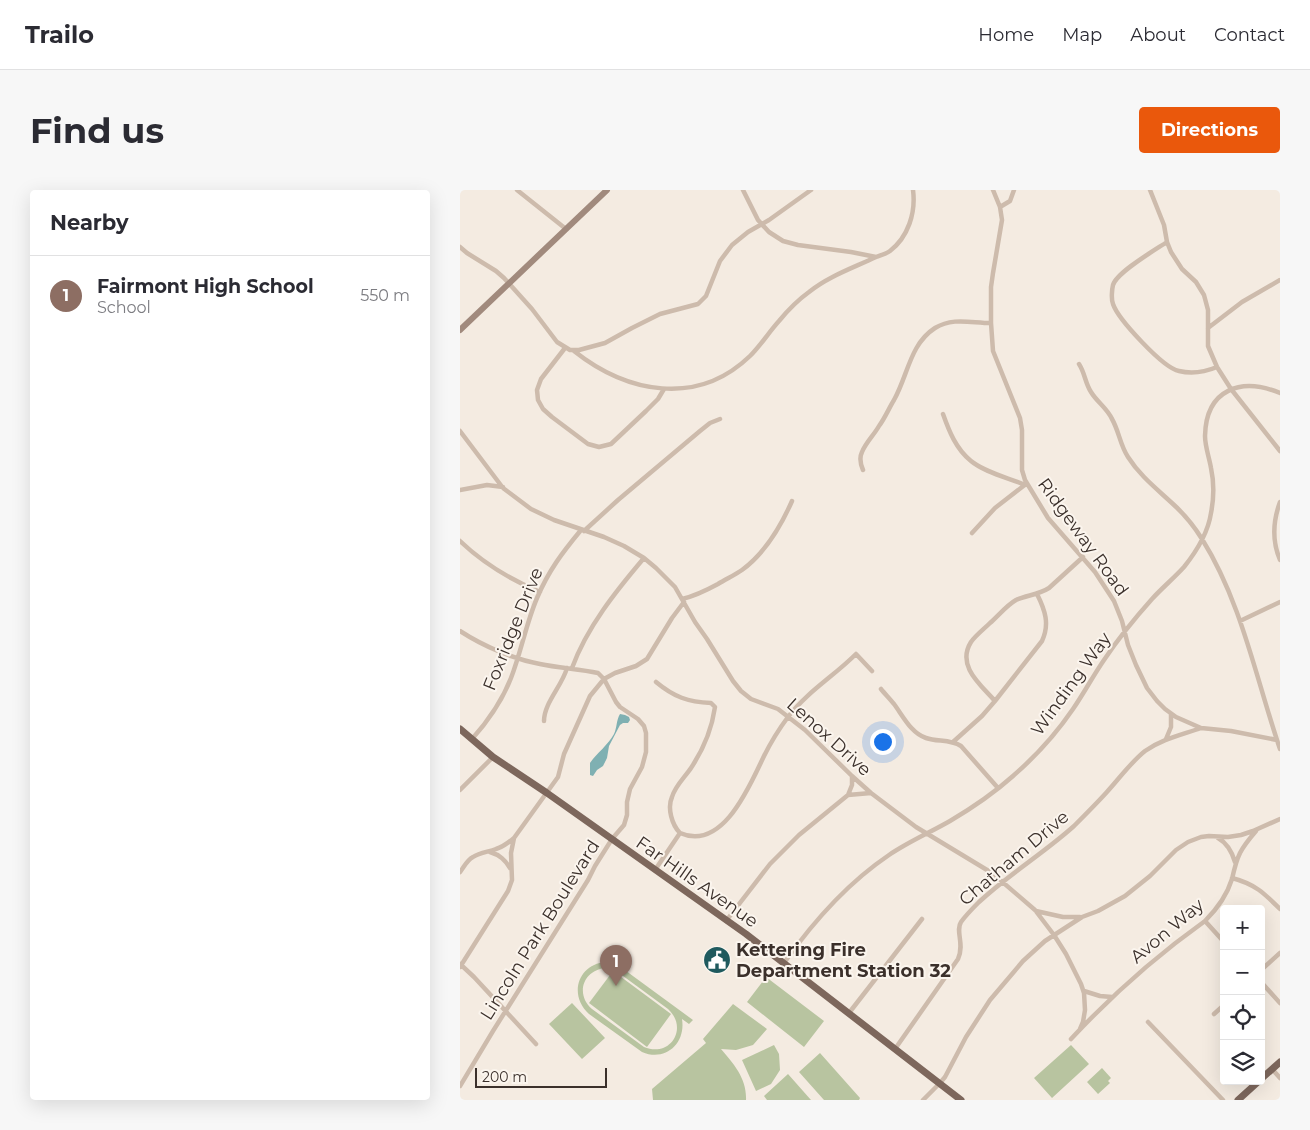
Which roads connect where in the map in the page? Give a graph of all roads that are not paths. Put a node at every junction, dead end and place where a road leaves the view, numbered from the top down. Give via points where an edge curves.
1 (517, 190) edge
2 (607, 190) edge
3 (743, 190) edge
4 (810, 190) edge
5 (912, 190) edge
6 (993, 190) edge
7 (1014, 190) edge
8 (1150, 190) edge
9 (1000, 207) junction
10 (761, 223) junction
11 (566, 229) junction
12 (1167, 242) junction
13 (460, 247) edge
14 (876, 257) junction
15 (1280, 280) edge
16 (509, 284) junction
17 (991, 323) junction
18 (1208, 328) junction
19 (460, 330) edge
20 (565, 348) junction
21 (574, 351) junction
22 (1078, 364) dead end
23 (1217, 367) junction
24 (664, 389) junction
25 (1231, 389) junction
26 (1280, 393) edge
27 (943, 414) dead end
28 (720, 419) dead end
29 (460, 431) edge
30 (1280, 451) edge
31 (863, 470) dead end
32 (1026, 484) junction
33 (503, 488) junction
34 (460, 490) edge
35 (792, 500) dead end
36 (1280, 502) edge
37 (582, 530) junction
38 (972, 533) dead end
39 (1202, 538) junction
40 (460, 542) edge
41 (1082, 557) junction
42 (644, 558) junction
43 (1280, 560) edge
44 (540, 592) junction
45 (1037, 594) junction
46 (683, 600) junction
47 (1280, 602) edge
48 (1240, 621) junction
49 (460, 631) edge
50 (1124, 633) junction
51 (518, 658) junction
52 (569, 668) junction
53 (872, 671) dead end
54 (604, 679) junction
55 (656, 682) dead end
56 (881, 689) dead end
57 (995, 701) junction
58 (1170, 714) junction
59 (788, 717) junction
60 (544, 721) dead end
61 (1201, 728) junction
62 (460, 729) edge
63 (472, 740) junction
64 (1165, 740) junction
65 (1277, 740) junction
66 (953, 742) junction
67 (1280, 749) edge
68 (493, 757) junction
69 (852, 776) junction
70 (998, 788) junction
71 (460, 790) edge
72 (547, 793) junction
73 (871, 793) junction
74 (848, 795) junction
75 (1280, 818) edge
76 (1258, 829) junction
77 (680, 833) junction
78 (926, 833) junction
79 (1215, 837) junction
80 (514, 838) junction
81 (612, 840) junction
82 (489, 851) junction
83 (1236, 864) junction
84 (510, 869) junction
85 (654, 870) junction
86 (460, 872) edge
87 (1232, 878) junction
88 (1003, 882) junction
89 (1280, 909) edge
90 (1035, 910) junction
91 (1082, 917) junction
92 (922, 919) dead end
93 (726, 920) junction
94 (1204, 921) junction
95 (1054, 935) junction
96 (1220, 938) edge
97 (1280, 953) edge
98 (784, 963) junction
99 (460, 965) edge
100 (1265, 966) edge
101 (1265, 986) edge
102 (1084, 991) junction
103 (1112, 997) junction
104 (1280, 1002) edge
105 (1220, 1009) edge
106 (505, 1012) junction
107 (849, 1013) junction
108 (1214, 1014) dead end
109 (1148, 1022) dead end
110 (1080, 1029) junction
111 (1071, 1039) dead end
112 (536, 1044) dead end
113 (895, 1049) junction
114 (1280, 1062) edge
115 (1272, 1069) junction
116 (1265, 1075) edge
117 (1280, 1078) edge
118 (940, 1084) junction
119 (1254, 1085) edge
120 (460, 1086) edge
121 (923, 1100) edge
122 (961, 1100) edge
123 (1223, 1100) edge
124 (1238, 1100) edge

1 - 11 street
2 - 11 main road
3 - 10 street
4 - 10 street
5 - 14 street via 913,209 905,234 890,251
6 - 9 street, Ridgeway Road
7 - 9 street via 1010,201
8 - 12 street
9 - 17 street, Ridgeway Road via 1002,226 993,273
10 - 14 street via 776,237 791,244
10 - 21 street via 725,253 706,296 698,304 660,314 605,343
11 - 16 main road
12 - 18 street via 1175,259 1204,295
12 - 23 street via 1124,272 1113,284 1112,303 1122,320 1172,368 1193,372
13 - 16 street via 496,271
14 - 24 street via 810,291 732,370 707,382
15 - 18 street via 1242,302
16 - 19 main road
16 - 20 street
17 - 31 street via 950,322 924,337 914,350 895,399 862,452
17 - 32 street, Ridgeway Road via 995,356 1020,418 1022,470
18 - 23 street via 1208,346
20 - 21 street
20 - 24 street via 541,379 537,395 552,417 588,444 599,447 611,444 658,399
21 - 24 street via 619,378 636,385
22 - 39 street via 1089,390 1113,420 1132,463
23 - 25 street
25 - 26 street via 1253,385
25 - 30 street
25 - 39 street, Winding Way via 1213,405 1206,427 1213,488 1211,513
27 - 32 street via 955,441 971,461
28 - 37 street, Foxridge Drive via 686,442
29 - 33 street, Lenox Drive
32 - 38 street via 995,508
32 - 41 street, Ridgeway Road via 1048,518
33 - 34 street via 487,486
33 - 37 street, Lenox Drive via 542,515
35 - 46 street via 774,534 751,562 707,590
36 - 43 street via 1274,533
37 - 42 street, Lenox Drive via 612,540
37 - 44 street, Foxridge Drive via 552,567
39 - 48 street
39 - 50 street, Winding Way via 1189,561
40 - 44 street via 494,570
41 - 45 street via 1049,588
41 - 50 street, Ridgeway Road via 1114,601
42 - 46 street, Lenox Drive via 674,585
42 - 52 street via 605,608
44 - 51 street, Foxridge Drive
45 - 57 street via 1045,614 1044,635
45 - 57 street via 1014,602 974,638 970,646 968,667 975,680
46 - 54 street via 647,659
46 - 59 street, Lenox Drive via 732,681 751,699 778,709
47 - 48 street
48 - 65 street
49 - 51 street
50 - 58 street, Ridgeway Road via 1147,688
50 - 70 street, Winding Way via 1060,727 1033,758
51 - 52 street
51 - 63 street, Foxridge Drive via 498,705
52 - 54 street via 598,673
52 - 60 street via 545,712
53 - 59 street via 856,654
54 - 72 street via 587,702 564,754 560,774
54 - 81 street, Lincoln Park Boulevard via 616,702 641,722 646,732 644,760 630,788 626,820
55 - 77 street via 684,699 711,703 715,709 705,741 672,797 671,814
56 - 66 street via 916,732 925,738
57 - 66 street
58 - 61 street, Ridgeway Road
58 - 64 street via 1170,731
59 - 69 street, Lenox Drive
59 - 77 street via 743,797 723,824 708,834
61 - 64 street, Chatham Drive
61 - 65 street, Ridgeway Road
62 - 63 main road, Far Hills Avenue
63 - 68 main road, Far Hills Avenue
64 - 88 street, Chatham Drive via 1137,758 1056,842
65 - 67 street
66 - 70 street via 961,746
68 - 71 street
68 - 72 main road, Far Hills Avenue
69 - 73 street, Lenox Drive
69 - 74 street
70 - 78 street, Winding Way
72 - 80 street
72 - 81 main road, Far Hills Avenue
73 - 74 street
73 - 78 street, Lenox Drive
74 - 93 street via 780,854
75 - 76 street
76 - 79 street via 1234,837
76 - 83 street, Avon Way via 1244,845
77 - 85 street
78 - 88 street, Lenox Drive
78 - 98 street, Winding Way via 871,868 839,896
79 - 83 street via 1227,845
79 - 91 street via 1201,837 1188,842 1125,896
80 - 82 street
80 - 84 street
81 - 85 main road, Far Hills Avenue
81 - 106 street, Lincoln Park Boulevard
82 - 84 street via 505,860
82 - 86 street via 472,857
83 - 87 street, Avon Way
84 - 99 street via 512,880 508,891
85 - 93 main road, Far Hills Avenue
87 - 89 street via 1260,890
87 - 94 street, Avon Way via 1220,903
88 - 90 street, Lenox Drive
88 - 113 street, Chatham Drive via 961,922 962,949 958,959
90 - 91 street, Lenox Drive via 1063,917
90 - 95 street, Lenox Drive
91 - 95 street
92 - 107 street
93 - 98 main road, Far Hills Avenue
94 - 96 street
94 - 103 street, Avon Way via 1148,964
95 - 102 street, Lenox Drive
95 - 118 street via 1023,961 990,1000
97 - 100 street
98 - 107 main road, Far Hills Avenue
99 - 106 street
101 - 104 street
102 - 103 street
102 - 110 street, Lenox Drive via 1085,1010
103 - 110 street, Avon Way
105 - 108 street
106 - 112 street
106 - 120 street, Lincoln Park Boulevard
107 - 113 main road, Far Hills Avenue
109 - 123 street
110 - 111 street, Avon Way
113 - 118 main road, Far Hills Avenue
114 - 115 main road
115 - 116 main road
115 - 117 street
118 - 121 street
118 - 122 main road, Far Hills Avenue
119 - 124 main road

